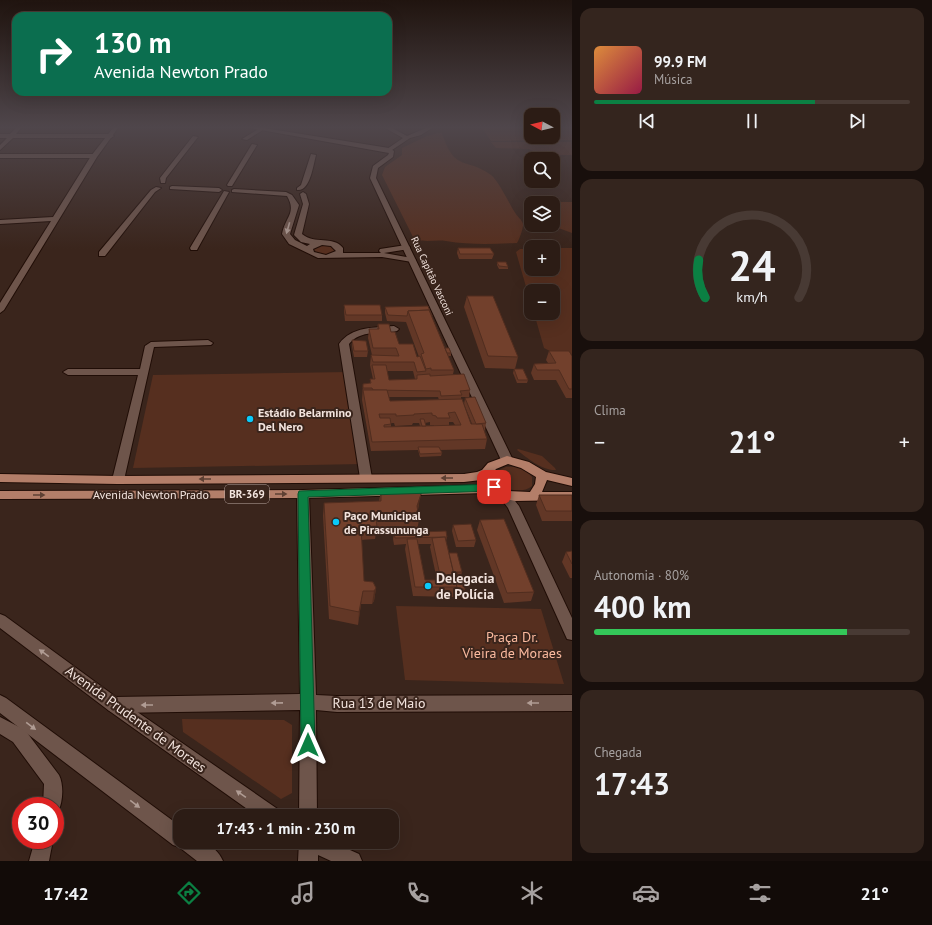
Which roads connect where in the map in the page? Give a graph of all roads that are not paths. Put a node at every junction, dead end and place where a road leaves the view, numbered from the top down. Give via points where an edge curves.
1 (87, 168) edge
2 (171, 168) edge
3 (243, 168) edge
4 (309, 168) edge
5 (375, 168) edge
6 (161, 185) junction
7 (234, 188) junction
8 (222, 190) junction
9 (301, 192) junction
10 (288, 193) junction
11 (56, 218) junction
12 (0, 222) edge
13 (317, 243) junction
14 (406, 247) junction
15 (194, 248) dead end
16 (309, 250) junction
17 (338, 252) junction
18 (383, 253) junction
19 (102, 254) dead end
20 (412, 260) junction
21 (0, 310) edge
22 (394, 329) dead end
23 (208, 342) dead end
24 (68, 372) dead end
25 (144, 372) junction
26 (507, 460) junction
27 (486, 473) junction
28 (542, 475) junction
29 (0, 478) edge
30 (366, 478) junction
31 (118, 480) junction
32 (572, 482) edge
33 (499, 491) junction
34 (303, 494) junction
35 (0, 495) edge
36 (534, 496) junction
37 (572, 496) edge
38 (0, 620) edge
39 (572, 634) edge
40 (308, 702) junction
41 (0, 703) edge
42 (572, 703) edge
43 (114, 705) junction
44 (0, 725) edge
45 (52, 797) edge
46 (263, 809) edge
47 (308, 809) edge
48 (173, 833) edge
49 (42, 849) edge
50 (196, 849) edge
51 (308, 849) edge
52 (327, 849) edge
53 (39, 861) edge
54 (213, 861) edge
55 (308, 861) edge
56 (352, 861) edge

1 - 11 street
2 - 6 street
3 - 7 street
4 - 9 street
5 - 14 street, Rua Capitão Vasconi via 373,178
6 - 8 street
6 - 19 street via 153,191
7 - 8 street
7 - 10 street
8 - 15 street
9 - 10 street
9 - 13 street via 306,204 298,235 304,240
10 -> 16 street via 296,206 286,234 292,242
11 - 12 street
11 - 21 street
13 - 16 street
13 - 17 street via 331,244
14 - 18 street
14 - 20 street, Rua Capitão Vasconi
16 - 17 street via 318,256
17 - 18 street
18 - 20 street
20 - 26 street, Rua Capitão Vasconi
22 - 30 street via 358,332 344,344
23 - 25 street via 152,345
24 - 25 street
25 - 31 street
26 - 27 main road, BR-369 via 492,466
26 - 28 main road via 525,464
27 -> 30 main road, Avenida Newton Prado / BR-369 via 464,478
27 - 33 main road via 487,480
28 - 32 main road
28 - 36 main road via 541,484
29 - 31 main road, Avenida Newton Prado / BR-369
30 -> 31 main road, Avenida Newton Prado / BR-369
33 - 34 main road, Avenida Newton Prado / BR-369
33 - 36 main road, BR-369 via 515,497
33 - 39 street via 513,506
35 -> 34 main road, Avenida Newton Prado / BR-369
34 - 40 street
36 - 37 main road, BR-369
43 -> 38 street, Avenida Prudente de Moraes
42 -> 40 street, Rua 13 de Maio
40 -> 43 street, Rua 13 de Maio
40 - 47 street
41 -> 48 street
46 -> 43 street, Avenida Prudente de Moraes
44 - 45 street via 18,736 53,781
49 - 53 street
50 - 54 street
51 - 55 street
52 - 56 street

